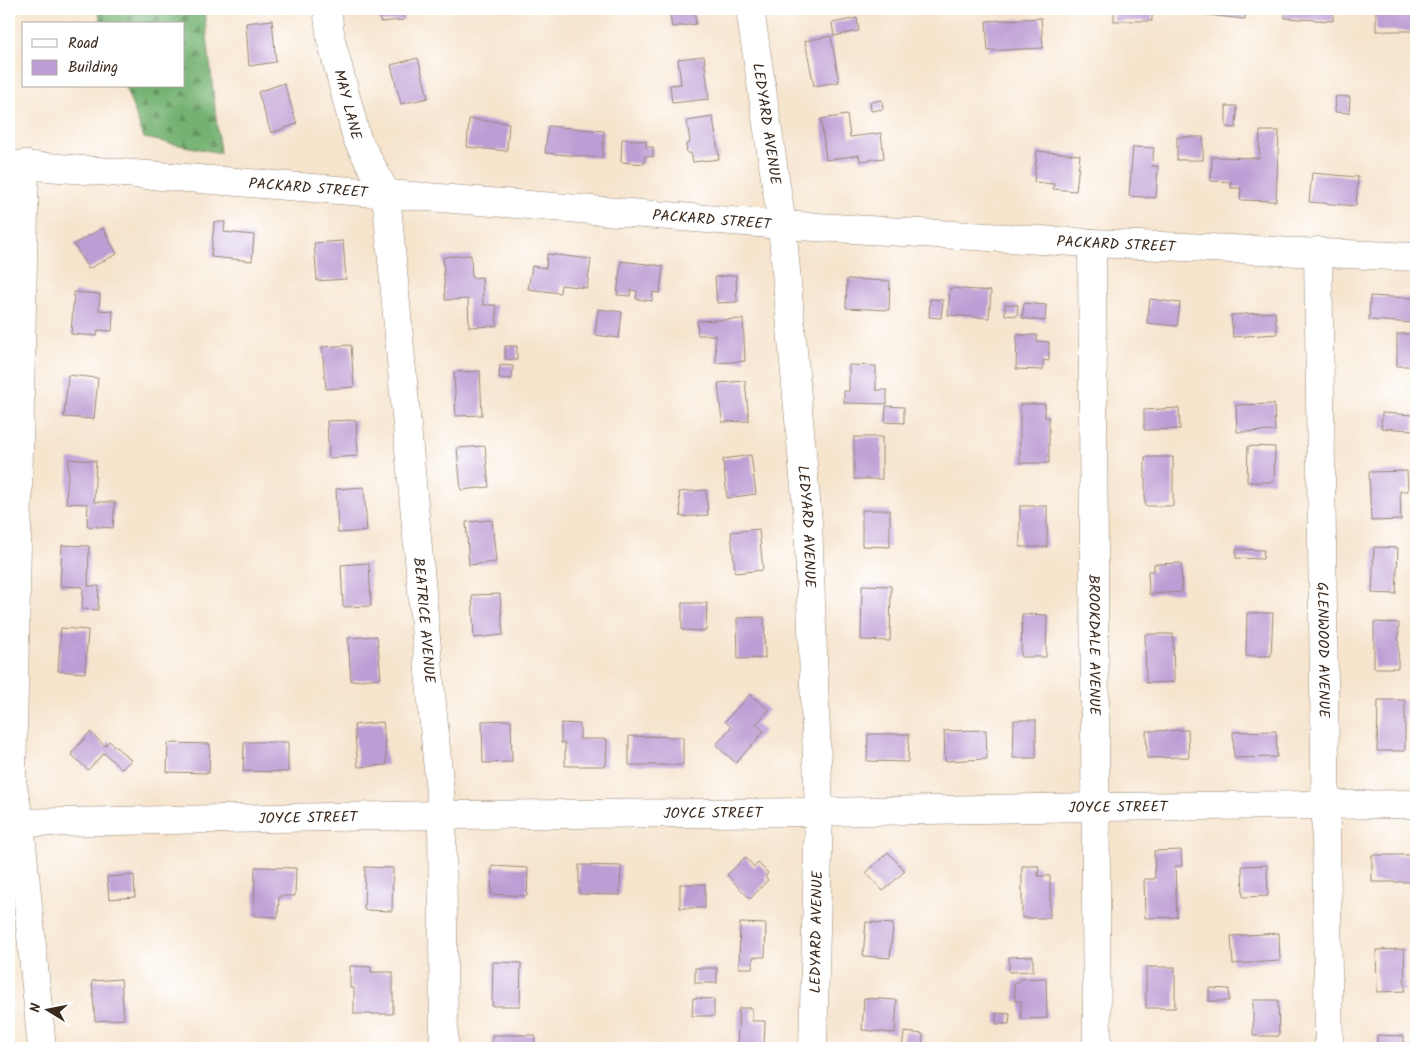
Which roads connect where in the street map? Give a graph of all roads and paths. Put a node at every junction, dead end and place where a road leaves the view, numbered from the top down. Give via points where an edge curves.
1 (327, 9) edge
2 (750, 9) edge
3 (17, 164) edge
4 (386, 193) junction
5 (782, 225) junction
6 (1092, 243) junction
7 (1318, 252) junction
8 (1416, 257) edge
9 (1416, 804) edge
10 (1325, 805) junction
11 (1096, 806) junction
12 (819, 812) junction
13 (442, 815) junction
14 (15, 823) edge
15 (42, 1048) edge
16 (444, 1048) edge
17 (814, 1048) edge
18 (1097, 1048) edge
19 (1329, 1048) edge

1 - 4 street, MAY LANE via 331,40 357,139
2 - 5 street, LEDYARD AVENUE
3 - 4 street, PACKARD STREET
3 - 14 street via 12,781
4 - 5 street, PACKARD STREET
4 - 13 street, BEATRICE AVENUE
5 - 6 street, PACKARD STREET
5 - 12 street, LEDYARD AVENUE via 808,522
6 - 7 street, PACKARD STREET
6 - 11 street, BROOKDALE AVENUE
7 - 8 street, PACKARD STREET
7 - 10 street, GLENWOOD AVENUE
9 - 10 street, JOYCE STREET
10 - 11 street, JOYCE STREET
10 - 19 street, GLENWOOD AVENUE
11 - 12 street, JOYCE STREET
11 - 18 street, BROOKDALE AVENUE
12 - 13 street, JOYCE STREET
12 - 17 street, LEDYARD AVENUE
13 - 14 street, JOYCE STREET
13 - 16 street, BEATRICE AVENUE
14 - 15 street

